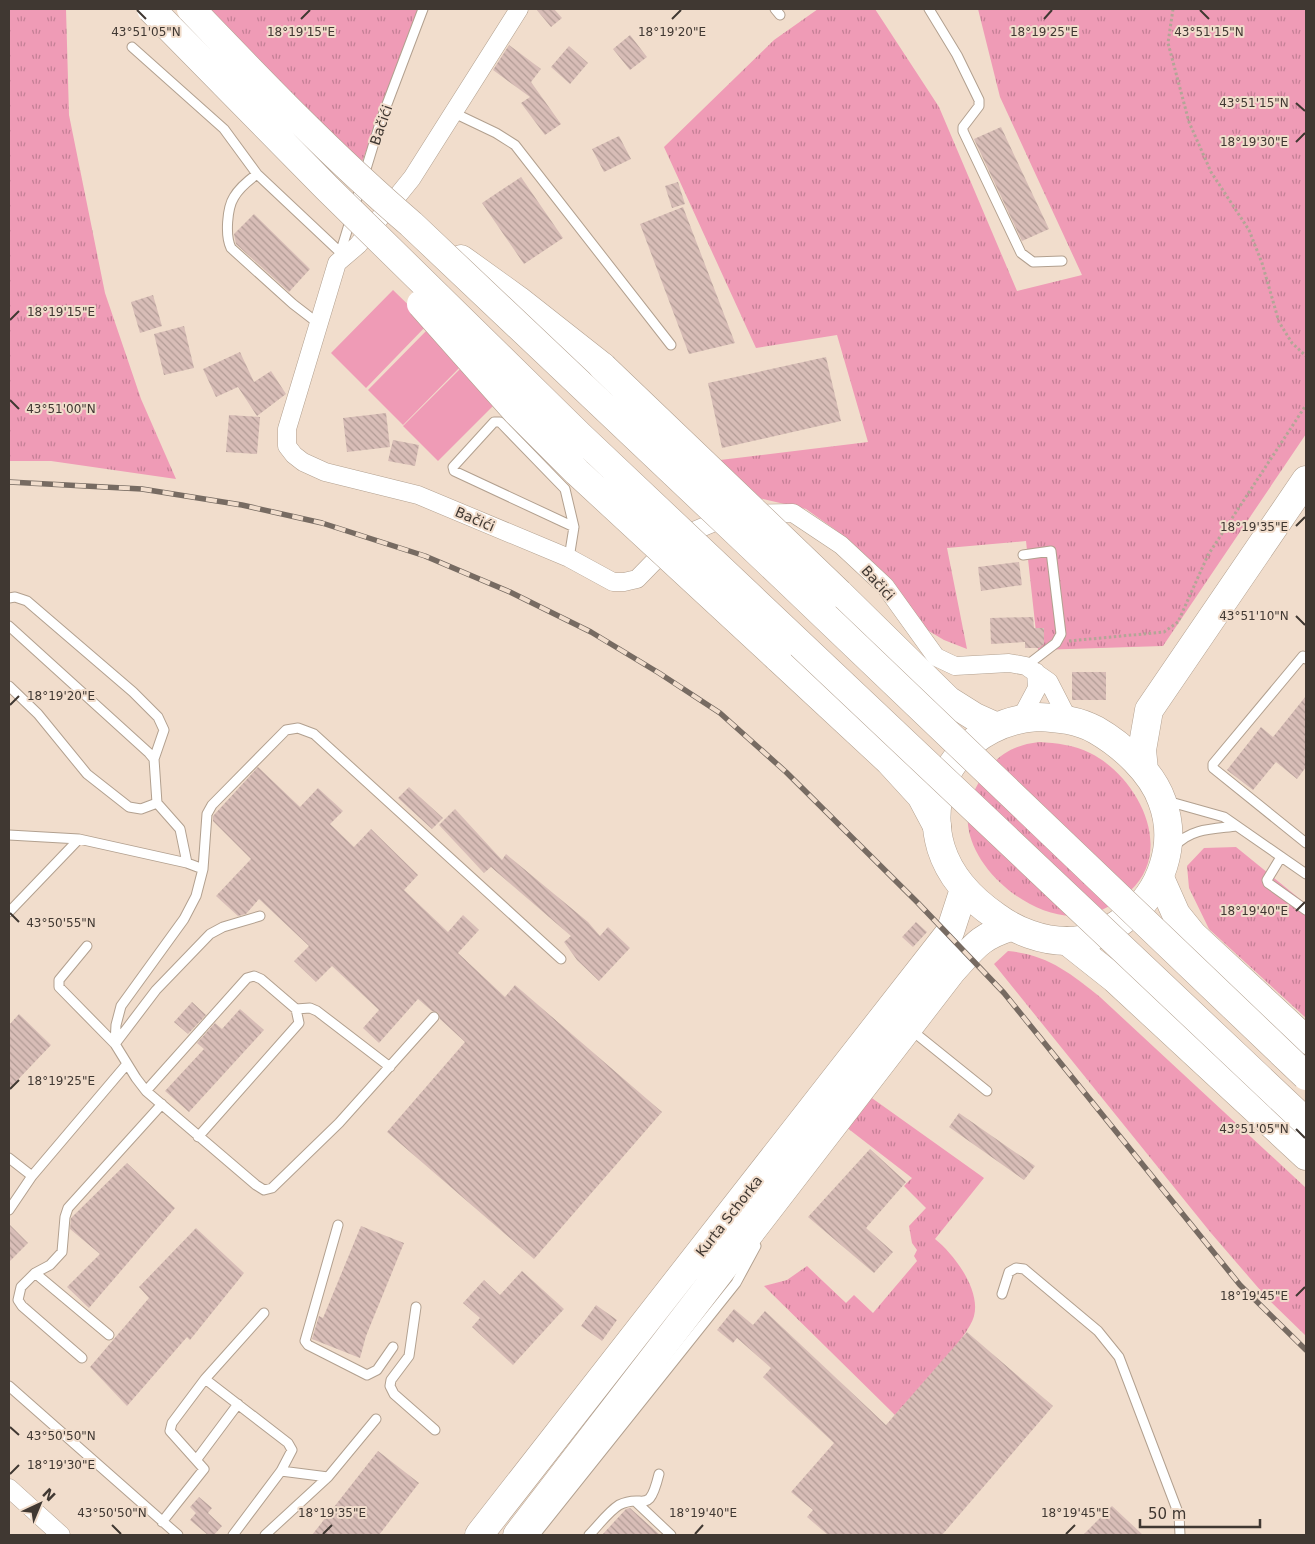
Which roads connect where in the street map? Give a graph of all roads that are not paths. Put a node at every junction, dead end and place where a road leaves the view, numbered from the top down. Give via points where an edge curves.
1 (139, 9) edge
2 (151, 9) edge
3 (191, 9) edge
4 (424, 9) edge
5 (519, 9) edge
6 (929, 9) edge
7 (132, 47) dead end
8 (452, 112) junction
9 (256, 174) junction
10 (411, 224) junction
11 (339, 258) junction
12 (1062, 261) dead end
13 (319, 324) junction
14 (671, 345) dead end
15 (1306, 480) edge
16 (574, 527) junction
17 (1023, 555) dead end
18 (569, 558) junction
19 (9, 598) edge
20 (9, 626) edge
21 (1305, 656) edge
22 (1031, 669) junction
23 (9, 686) edge
24 (1149, 710) junction
25 (1021, 718) junction
26 (1068, 719) junction
27 (995, 726) junction
28 (1096, 730) junction
29 (154, 759) junction
30 (1144, 770) junction
31 (1162, 800) junction
32 (157, 803) junction
33 (937, 826) junction
34 (1237, 826) junction
35 (9, 835) edge
36 (79, 839) junction
37 (1306, 843) edge
38 (1281, 857) junction
39 (187, 863) junction
40 (1164, 866) junction
41 (203, 869) junction
42 (1306, 874) edge
43 (964, 888) junction
44 (1306, 910) edge
45 (9, 912) edge
46 (260, 916) dead end
47 (1011, 927) junction
48 (1068, 941) junction
49 (87, 946) dead end
50 (561, 959) dead end
51 (296, 1009) junction
52 (434, 1017) dead end
53 (908, 1027) junction
54 (1306, 1040) edge
55 (116, 1044) junction
56 (127, 1064) junction
57 (390, 1066) junction
58 (1306, 1076) edge
59 (146, 1091) junction
60 (987, 1091) dead end
61 (162, 1104) junction
62 (1306, 1122) edge
63 (198, 1137) junction
64 (820, 1142) junction
65 (1306, 1156) edge
66 (9, 1158) edge
67 (32, 1176) junction
68 (800, 1184) dead end
69 (9, 1210) edge
70 (338, 1225) dead end
71 (763, 1237) dead end
72 (35, 1273) junction
73 (1002, 1294) dead end
74 (416, 1307) dead end
75 (264, 1313) dead end
76 (109, 1335) dead end
77 (393, 1347) dead end
78 (82, 1358) dead end
79 (205, 1379) junction
80 (9, 1386) edge
81 (238, 1404) junction
82 (376, 1419) dead end
83 (435, 1430) dead end
84 (197, 1460) junction
85 (281, 1471) junction
86 (658, 1474) dead end
87 (328, 1477) junction
88 (9, 1488) edge
89 (636, 1502) junction
90 (162, 1522) junction
91 (61, 1535) edge
92 (178, 1535) edge
93 (233, 1535) edge
94 (265, 1535) edge
95 (479, 1535) edge
96 (517, 1535) edge
97 (535, 1535) edge
98 (588, 1535) edge
99 (671, 1535) edge
100 (1180, 1535) edge

1 - 33 main road, bridge via 187,64 380,258 516,411 889,761 921,796
2 - 62 main road, bridge via 327,188 579,435
3 - 10 main road, bridge via 301,122
4 - 11 lane, Bačići via 381,120
5 - 8 street
6 - 12 lane via 979,100 979,106 963,131 1021,253 1033,262
7 - 9 lane via 224,129
8 - 11 street via 412,178 358,245
8 - 14 lane via 515,145
9 - 11 lane
9 - 13 lane via 234,195 228,242 293,304
10 - 27 main road, bridge via 518,300 603,367 948,700
10 - 58 main road, bridge
11 - 13 street, Bačići
13 - 18 street, Bačići via 287,429 287,446 294,456 325,472 418,495
15 - 24 main road
16 - 16 lane via 565,489 500,422 494,422 453,467 454,471
16 - 18 lane
17 - 22 lane via 1051,551 1061,634
18 - 22 street, Bačići via 613,582 624,582 636,579 677,538 734,514 793,513 841,545 885,586 936,657 955,666 1009,663
19 - 29 lane via 27,601 133,692 158,718 164,730
20 - 29 lane
21 - 37 lane via 1213,764 1213,768
22 - 25 street via 1037,688
22 - 26 street via 1049,682
23 - 32 lane via 38,714 87,774 129,807 140,809
24 - 28 main road via 1115,727
24 - 30 main road via 1142,750
25 - 26 main road
25 - 27 main road
26 - 28 main road
27 - 33 main road via 975,738 957,756 945,777 938,801
28 - 30 main road
29 - 32 lane
30 - 31 main road
31 - 34 lane via 1224,817
31 - 40 main road via 1168,828
32 - 39 lane via 180,830
33 - 43 main road via 941,848 951,871
34 - 38 lane
34 - 40 lane via 1196,831 1181,839
35 - 36 lane
36 - 39 lane
36 - 45 lane
38 - 42 lane
38 - 44 lane via 1268,883
39 - 41 lane
40 - 48 main road via 1148,897 1134,912 1114,927
40 - 54 main road via 1176,914 1193,935
41 - 50 lane via 205,828 212,805 286,730 298,728 314,734
41 - 55 lane via 196,896 184,920 121,1006
43 - 47 main road via 985,909
43 - 95 main road, Kurta Schorka via 950,932
46 - 55 lane via 210,934 156,990
47 - 48 main road
47 - 53 main road, Kurta Schorka via 990,933 979,942
48 - 65 main road via 1115,979
49 - 55 lane via 59,980 59,987
51 - 57 lane via 317,1011
51 - 59 lane via 261,979 247,978
51 - 63 lane via 299,1023
52 - 57 lane
53 - 60 lane
53 - 64 main road, Kurta Schorka
55 - 56 lane
56 - 59 lane
56 - 67 lane
57 - 63 lane via 339,1123 272,1188 264,1190 256,1186
59 - 61 lane
61 - 63 lane
61 - 72 lane via 68,1208 62,1252 50,1265
64 - 68 lane
64 - 96 main road, Kurta Schorka
66 - 67 lane
67 - 69 lane
70 - 77 lane via 305,1341 367,1375 377,1370
71 - 97 lane via 736,1283
72 - 76 lane
72 - 78 lane via 21,1287 18,1300
73 - 100 lane via 1009,1272 1016,1268 1024,1269 1098,1331 1119,1357 1179,1515
74 - 83 lane via 409,1356 390,1386 394,1394
75 - 79 lane
79 - 81 lane
79 - 84 lane via 172,1423 170,1431
80 - 90 lane
81 - 84 lane
81 - 85 lane via 288,1443 292,1450
82 - 87 lane
84 - 90 lane via 204,1469
85 - 87 lane
85 - 93 lane
86 - 89 lane via 650,1498
87 - 94 lane
88 - 91 street
89 - 98 lane via 618,1506
89 - 99 lane
90 - 92 lane

